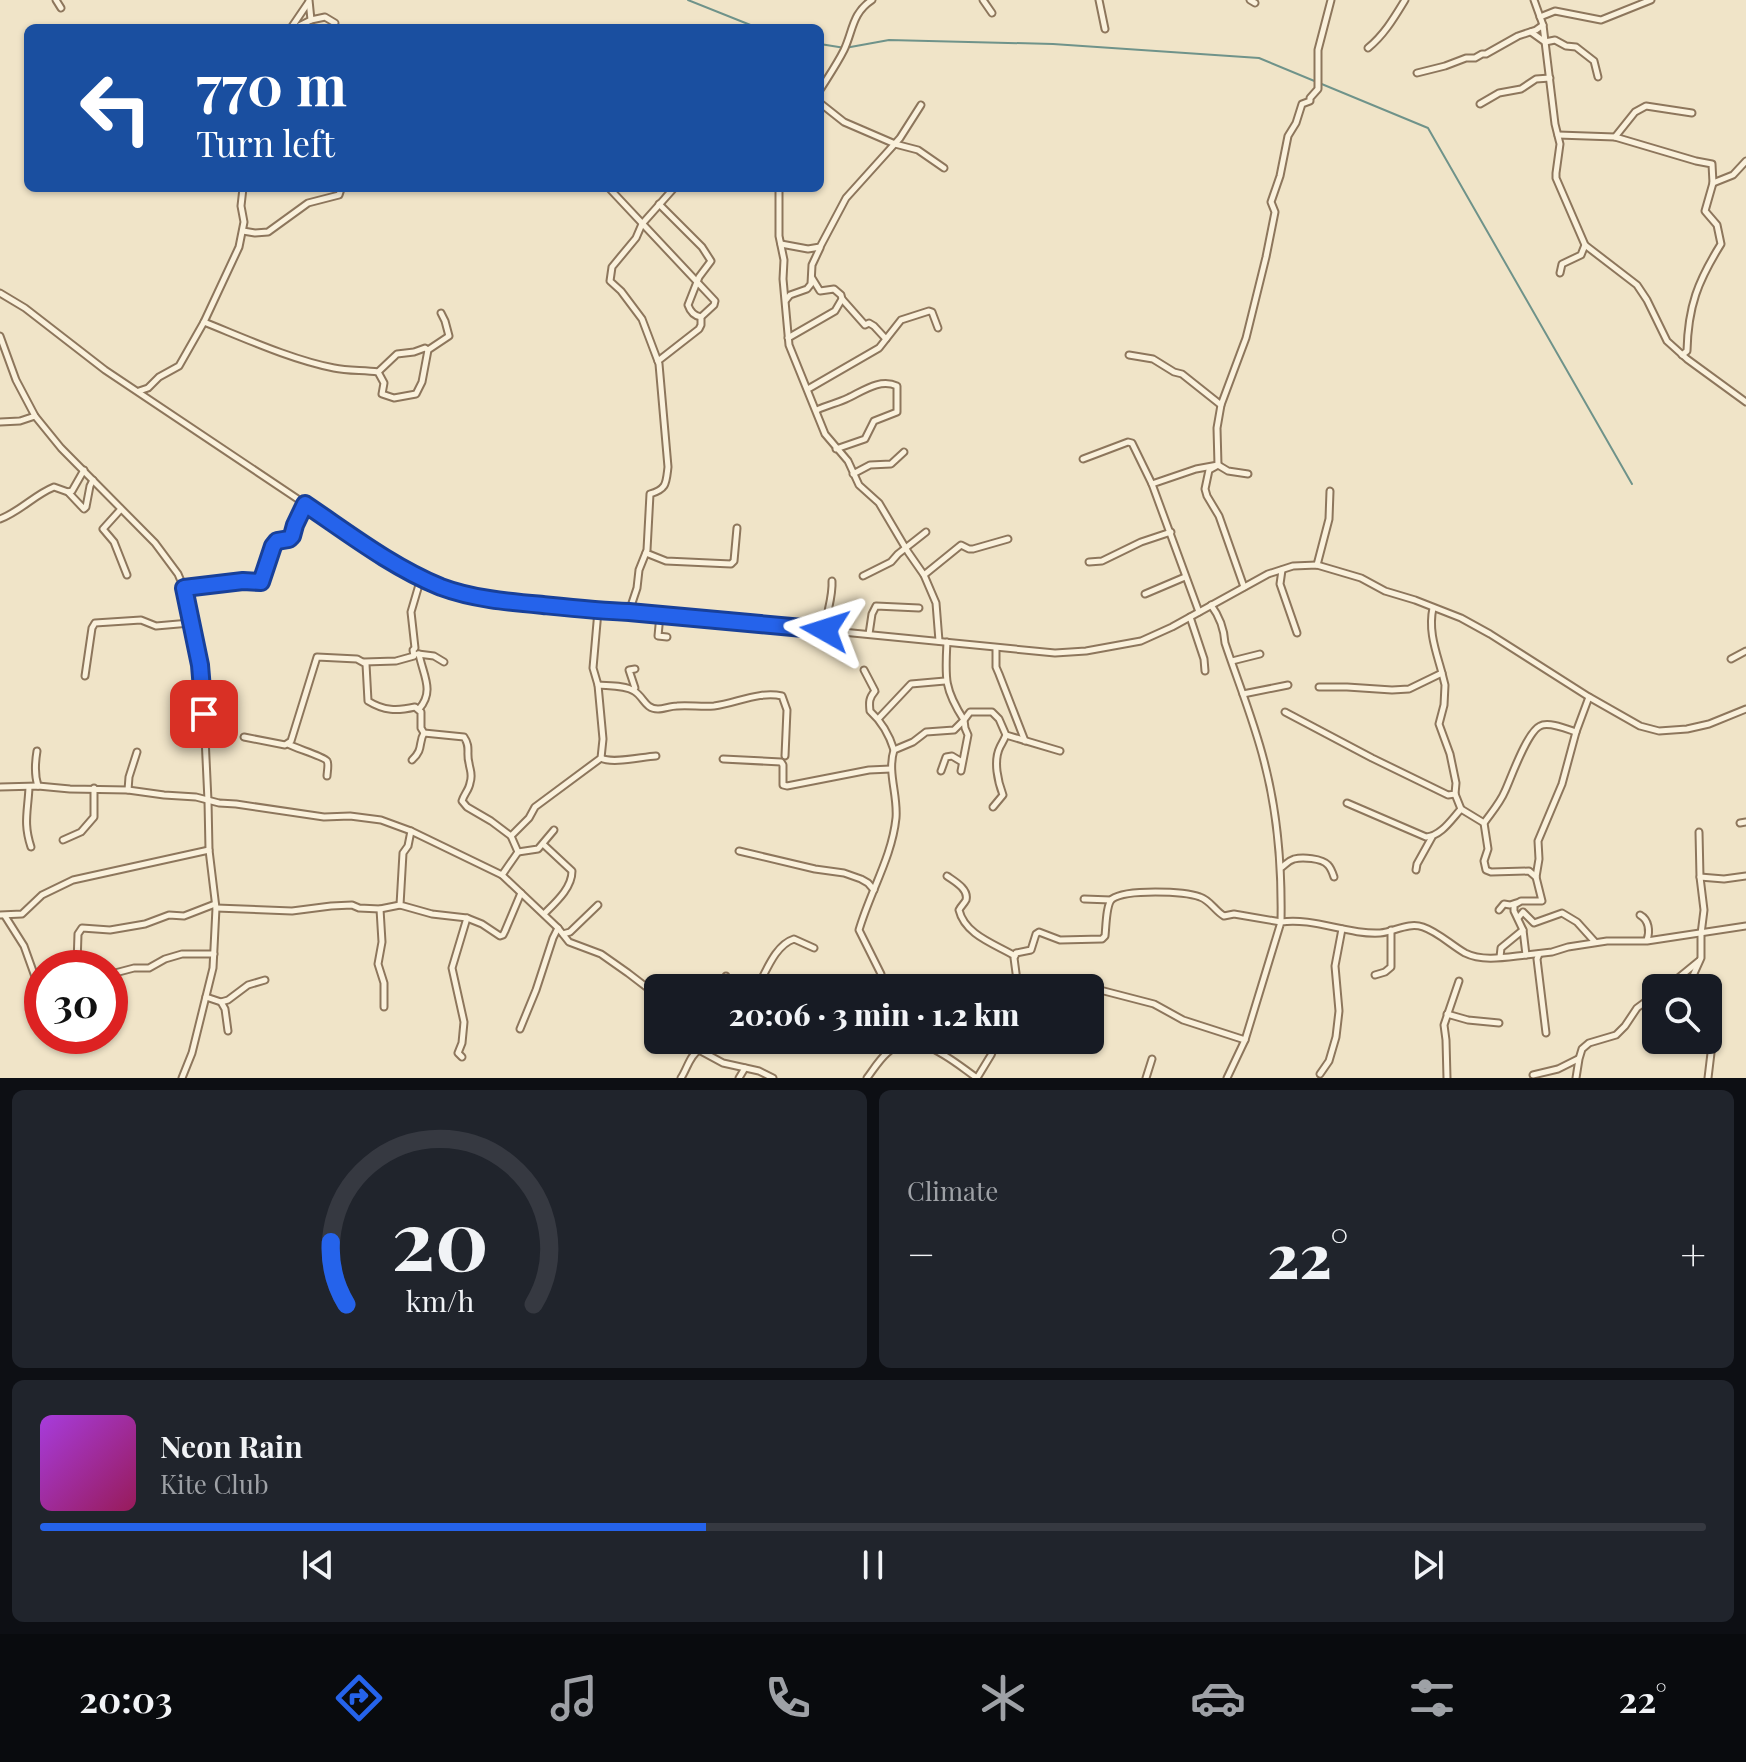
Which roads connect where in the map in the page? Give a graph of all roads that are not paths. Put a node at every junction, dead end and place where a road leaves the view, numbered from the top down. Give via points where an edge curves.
1 (56, 0) edge
2 (872, 0) edge
3 (983, 0) edge
4 (1099, 0) edge
5 (1331, 0) edge
6 (1405, 0) edge
7 (1534, 0) edge
8 (1621, 0) edge
9 (1651, 0) edge
10 (309, 1) edge
11 (61, 8) dead end
12 (1623, 11) junction
13 (992, 13) dead end
14 (1540, 17) junction
15 (311, 20) junction
16 (335, 23) dead end
17 (295, 24) edge
18 (302, 24) edge
19 (1543, 25) junction
20 (1105, 29) dead end
21 (1531, 32) junction
22 (1545, 42) junction
23 (1368, 48) dead end
24 (1417, 73) dead end
25 (1598, 77) dead end
26 (1550, 78) junction
27 (824, 83) edge
28 (1480, 104) dead end
29 (921, 105) dead end
30 (824, 106) edge
31 (1692, 113) dead end
32 (1558, 135) junction
33 (1615, 137) junction
34 (895, 144) junction
35 (1746, 161) edge
36 (944, 168) dead end
37 (1713, 183) junction
38 (243, 192) edge
39 (340, 192) edge
40 (613, 192) edge
41 (669, 192) edge
42 (779, 192) edge
43 (659, 204) junction
44 (642, 224) junction
45 (243, 231) junction
46 (781, 244) junction
47 (1585, 245) junction
48 (820, 247) junction
49 (1560, 273) dead end
50 (812, 278) junction
51 (697, 283) junction
52 (0, 293) edge
53 (842, 299) junction
54 (785, 301) junction
55 (441, 313) dead end
56 (701, 317) junction
57 (204, 322) junction
58 (938, 328) dead end
59 (0, 336) edge
60 (788, 338) junction
61 (886, 339) junction
62 (428, 350) junction
63 (1129, 355) dead end
64 (1682, 355) junction
65 (658, 361) junction
66 (378, 372) junction
67 (808, 389) junction
68 (138, 392) junction
69 (1746, 402) edge
70 (1221, 405) junction
71 (817, 410) junction
72 (35, 416) junction
73 (0, 422) edge
74 (836, 449) junction
75 (904, 452) dead end
76 (1083, 459) dead end
77 (1218, 465) junction
78 (84, 470) junction
79 (853, 474) junction
80 (1248, 474) dead end
81 (93, 480) junction
82 (1161, 481) junction
83 (1152, 484) junction
84 (1330, 491) dead end
85 (68, 492) junction
86 (1156, 494) junction
87 (305, 504) junction
88 (121, 509) junction
89 (0, 519) edge
90 (737, 528) dead end
91 (926, 532) dead end
92 (1171, 532) junction
93 (1008, 539) dead end
94 (905, 548) junction
95 (646, 553) junction
96 (1089, 562) dead end
97 (1317, 565) junction
98 (1282, 569) junction
99 (127, 575) dead end
100 (924, 575) junction
101 (863, 576) dead end
102 (1185, 577) junction
103 (421, 578) junction
104 (832, 581) dead end
105 (1244, 587) junction
106 (184, 588) junction
107 (1145, 594) dead end
108 (1211, 605) junction
109 (919, 608) dead end
110 (1433, 608) junction
111 (598, 611) junction
112 (629, 612) junction
113 (1199, 612) junction
114 (660, 615) junction
115 (1190, 617) junction
116 (190, 623) junction
117 (825, 630) junction
118 (1297, 633) dead end
119 (869, 634) junction
120 (667, 637) dead end
121 (939, 641) junction
122 (947, 642) junction
123 (996, 648) junction
124 (1746, 651) edge
125 (1260, 654) dead end
126 (416, 655) junction
127 (1731, 659) dead end
128 (1232, 661) junction
129 (364, 662) junction
130 (444, 662) dead end
131 (635, 669) dead end
132 (864, 670) dead end
133 (1205, 671) dead end
134 (1442, 673) junction
135 (85, 676) dead end
136 (945, 681) junction
137 (598, 685) junction
138 (1288, 685) dead end
139 (1319, 687) dead end
140 (633, 690) junction
141 (1243, 694) junction
142 (1589, 697) junction
143 (419, 709) junction
144 (1746, 709) edge
145 (1285, 712) dead end
146 (879, 718) junction
147 (964, 720) junction
148 (1576, 732) junction
149 (424, 733) junction
150 (1006, 735) junction
151 (244, 737) dead end
152 (1025, 741) junction
153 (288, 744) junction
154 (894, 750) junction
155 (37, 751) dead end
156 (1060, 751) dead end
157 (137, 752) dead end
158 (656, 756) dead end
159 (785, 756) dead end
160 (601, 758) junction
161 (723, 759) dead end
162 (412, 760) dead end
163 (962, 762) junction
164 (891, 769) junction
165 (941, 771) dead end
166 (961, 771) dead end
167 (327, 776) dead end
168 (1, 786) edge
169 (38, 786) junction
170 (29, 787) junction
171 (94, 788) junction
172 (128, 790) junction
173 (1455, 794) junction
174 (208, 801) junction
175 (1347, 803) dead end
176 (993, 807) dead end
177 (1461, 809) junction
178 (1484, 823) junction
179 (554, 830) dead end
180 (411, 831) junction
181 (1699, 832) dead end
182 (511, 836) junction
183 (1432, 837) junction
184 (63, 840) dead end
185 (543, 844) junction
186 (31, 847) dead end
187 (209, 850) junction
188 (739, 851) dead end
189 (518, 852) junction
190 (1282, 868) junction
191 (1416, 870) dead end
192 (502, 875) junction
193 (947, 876) dead end
194 (1746, 876) edge
195 (1334, 877) dead end
196 (1536, 877) junction
197 (1700, 877) junction
198 (874, 890) junction
199 (521, 893) junction
200 (1084, 899) dead end
201 (1111, 900) junction
202 (1517, 903) junction
203 (400, 905) junction
204 (598, 905) dead end
205 (215, 906) junction
206 (380, 909) junction
207 (1499, 910) dead end
208 (544, 914) junction
209 (2, 915) edge
210 (1640, 915) dead end
211 (467, 918) junction
212 (1518, 918) junction
213 (1281, 922) junction
214 (1746, 926) edge
215 (558, 928) junction
216 (1342, 929) junction
217 (1391, 930) junction
218 (1523, 930) junction
219 (563, 934) junction
220 (1701, 934) junction
221 (1647, 941) junction
222 (1595, 942) junction
223 (814, 948) dead end
224 (25, 950) edge
225 (77, 950) edge
226 (214, 954) junction
227 (1539, 954) junction
228 (1526, 955) junction
229 (1015, 956) junction
230 (1500, 957) junction
231 (1701, 958) junction
232 (128, 970) edge
233 (765, 974) edge
234 (881, 974) edge
235 (1017, 974) edge
236 (1682, 974) edge
237 (1694, 974) edge
238 (1375, 975) dead end
239 (265, 980) dead end
240 (1459, 981) dead end
241 (644, 986) edge
242 (1104, 991) edge
243 (206, 997) junction
244 (221, 1002) junction
245 (1642, 1004) edge
246 (384, 1007) dead end
247 (1447, 1014) junction
248 (1499, 1023) dead end
249 (520, 1029) dead end
250 (228, 1031) dead end
251 (1546, 1033) dead end
252 (1245, 1040) junction
253 (694, 1054) edge
254 (706, 1054) edge
255 (886, 1054) edge
256 (942, 1054) edge
257 (991, 1054) edge
258 (1711, 1054) edge
259 (462, 1057) dead end
260 (1152, 1059) dead end
261 (1579, 1059) junction
262 (745, 1068) junction
263 (1320, 1074) dead end
264 (1533, 1075) dead end
265 (182, 1078) edge
266 (681, 1078) edge
267 (739, 1078) edge
268 (773, 1078) edge
269 (867, 1078) edge
270 (977, 1078) edge
271 (1146, 1078) edge
272 (1227, 1078) edge
273 (1447, 1078) edge
274 (1576, 1078) edge
275 (1708, 1078) edge

1 - 11 street
2 - 27 street via 854,19 845,48
3 - 13 street
4 - 20 street
5 - 70 street via 1318,50 1318,89 1302,104 1288,136 1271,202 1275,212 1258,293
6 - 23 street
7 - 14 street
8 - 12 street
9 - 12 street
10 - 15 street
10 - 17 street
12 - 14 street via 1601,20 1555,11
14 - 19 street
15 - 16 street via 325,17
15 - 18 street
19 - 21 street
19 - 22 street
21 - 22 street
21 - 24 street via 1475,58
22 - 25 street via 1576,47 1594,61
22 - 26 street
26 - 28 street
26 - 32 street
29 - 34 street
30 - 34 street via 844,122
31 - 33 street via 1646,106
32 - 33 street
32 - 47 street via 1556,178
33 - 37 street via 1712,164
34 - 36 street via 918,150
34 - 48 street via 846,198
35 - 37 street via 1733,175
37 - 64 street via 1705,211 1717,225 1721,244 1693,296 1687,351
38 - 45 street
39 - 45 street via 308,203 268,232
40 - 44 street
41 - 43 street
42 - 46 street
43 - 44 street
43 - 51 street via 711,261
44 - 51 street
44 - 65 street via 612,267 610,281 642,319
45 - 57 street
46 - 48 street
46 - 54 street
47 - 49 street via 1581,255 1562,264
47 - 64 street via 1637,285 1667,341
48 - 50 street
50 - 53 street via 820,291 834,289
50 - 54 street via 807,289
51 - 56 street via 688,305
51 - 56 street via 715,301
52 - 68 street
53 - 60 street via 835,311
53 - 61 street
54 - 60 street
55 - 62 street via 449,336
56 - 65 street via 699,329
57 - 66 street via 322,365
57 - 68 street via 179,366
58 - 61 street via 932,312 925,311 901,320
59 - 72 street
60 - 67 street
61 - 67 street
62 - 66 street via 397,354
62 - 66 street via 416,394 382,394
63 - 70 street via 1153,359 1182,374
64 - 69 street
65 - 95 street via 668,467 666,484 650,494
67 - 71 street
68 - 87 street
70 - 77 street
71 - 74 street
71 - 74 street via 869,386 897,386 897,412 874,421 865,439
72 - 73 street
72 - 78 street
74 - 79 street
75 - 79 street via 891,464 870,465
76 - 83 street via 1132,443
77 - 80 street
77 - 82 street
77 - 105 street via 1209,470 1205,489
78 - 81 street
78 - 85 street
79 - 94 street via 879,503
81 - 85 street via 84,509
81 - 88 street
82 - 83 street
82 - 86 street
83 - 86 street
84 - 97 street
85 - 89 street via 54,487
86 - 92 street
87 - 103 street
87 - 106 street via 292,536 273,546 261,582
88 - 99 street via 103,529
88 - 106 street via 155,543
90 - 95 street via 731,564 666,561
91 - 94 street
92 - 96 street
92 - 102 street
93 - 100 street via 973,549 961,545
94 - 100 street
94 - 101 street
95 - 112 street
97 - 98 street
97 - 110 street
98 - 105 street
98 - 118 street via 1280,584
100 - 121 street via 936,603
102 - 107 street
102 - 113 street
103 - 111 street via 508,602
103 - 126 street via 411,612
104 - 117 street
105 - 108 street
106 - 116 street
108 - 113 street
108 - 128 street via 1225,630
109 - 119 street via 876,606
110 - 134 street via 1431,632
110 - 142 street via 1490,634
111 - 112 street
111 - 137 street via 593,668
112 - 114 street
113 - 115 street
114 - 117 street
114 - 120 street via 658,636
115 - 123 street via 1141,641 1086,651
115 - 133 street
116 - 135 street via 95,623
116 - 174 street via 200,665
117 - 119 street
119 - 121 street
121 - 122 street
122 - 123 street
122 - 136 street
123 - 152 street via 996,667
124 - 127 street
125 - 128 street
126 - 129 street
126 - 130 street
126 - 143 street via 427,685 427,699
128 - 141 street
129 - 143 street via 368,701 398,711
129 - 153 street via 317,657
131 - 140 street via 629,670
132 - 146 street via 875,691 870,711
134 - 139 street via 1409,689
134 - 173 street via 1439,724 1450,754
136 - 146 street via 911,684
136 - 147 street
137 - 140 street
137 - 160 street
138 - 141 street
140 - 159 street via 647,706 659,709 782,696 787,710
141 - 190 street via 1265,763
142 - 144 street via 1659,731 1709,724
142 - 148 street
143 - 149 street
145 - 173 street via 1384,765
146 - 154 street
147 - 150 street via 970,712 992,712
147 - 154 street via 954,730 926,732
147 - 163 street via 968,735
148 - 178 street via 1537,727
148 - 196 street via 1538,841
149 - 162 street
149 - 182 street via 464,737 472,771 462,801
150 - 152 street
150 - 176 street via 998,752 1003,795
151 - 153 street
152 - 156 street
153 - 167 street via 325,758
154 - 164 street
155 - 169 street
157 - 172 street
158 - 160 street via 615,762
160 - 182 street via 535,807
161 - 164 street via 781,762 787,786
163 - 165 street via 946,757
163 - 166 street
164 - 198 street via 896,816
168 - 170 street
169 - 170 street
169 - 171 street
170 - 186 street via 25,822
171 - 172 street
171 - 184 street via 94,817 81,832
172 - 174 street
173 - 177 street
174 - 180 street via 381,820
174 - 187 street
175 - 183 street
177 - 178 street
177 - 183 street
178 - 196 street via 1486,870 1529,871
179 - 185 street
180 - 192 street
180 - 203 street via 403,853
181 - 197 street
182 - 189 street
183 - 191 street
185 - 189 street
185 - 208 street via 572,871 571,883
187 - 205 street
187 - 209 street via 73,880 42,895 22,914
188 - 198 street via 844,873
189 - 192 street
190 - 195 street via 1296,858 1320,860
190 - 213 street
192 - 199 street
193 - 229 street via 966,895 959,910 964,923
194 - 197 street
196 - 202 street via 1542,901
197 - 220 street
198 - 234 street via 859,930
199 - 208 street
199 - 211 street via 503,935
200 - 201 street
201 - 213 street via 1147,891 1191,895 1203,897 1224,916
201 - 229 street via 1102,939 1060,940 1039,932 1031,950
202 - 207 street
202 - 212 street
203 - 206 street
203 - 211 street
204 - 219 street
205 - 206 street
205 - 225 street via 110,930 82,928
205 - 226 street
206 - 246 street via 378,964
208 - 215 street
209 - 224 street
210 - 221 street via 1648,924
211 - 259 street via 452,968 464,1022 458,1053
212 - 218 street
212 - 222 street via 1523,912 1534,923 1562,913
213 - 216 street
213 - 252 street
214 - 220 street
215 - 219 street
215 - 249 street
216 - 217 street
216 - 263 street via 1335,966 1336,1037
217 - 230 street via 1424,927 1466,954
217 - 238 street via 1391,967
218 - 228 street
218 - 230 street via 1501,948
219 - 241 street
220 - 221 street
220 - 231 street
221 - 222 street
222 - 227 street
223 - 233 street via 794,939 787,942
226 - 232 street via 182,954 149,968
226 - 243 street
227 - 228 street
227 - 251 street
228 - 230 street
229 - 235 street
231 - 236 street
231 - 237 street
239 - 244 street
240 - 247 street
242 - 252 street via 1154,1004 1183,1020
243 - 244 street
243 - 265 street
244 - 250 street
245 - 261 street via 1616,1035 1589,1043
247 - 248 street
247 - 273 street
252 - 272 street
253 - 266 street
254 - 262 street
255 - 269 street
256 - 270 street
257 - 270 street
258 - 275 street
260 - 271 street
261 - 264 street
261 - 274 street
262 - 267 street
262 - 268 street

